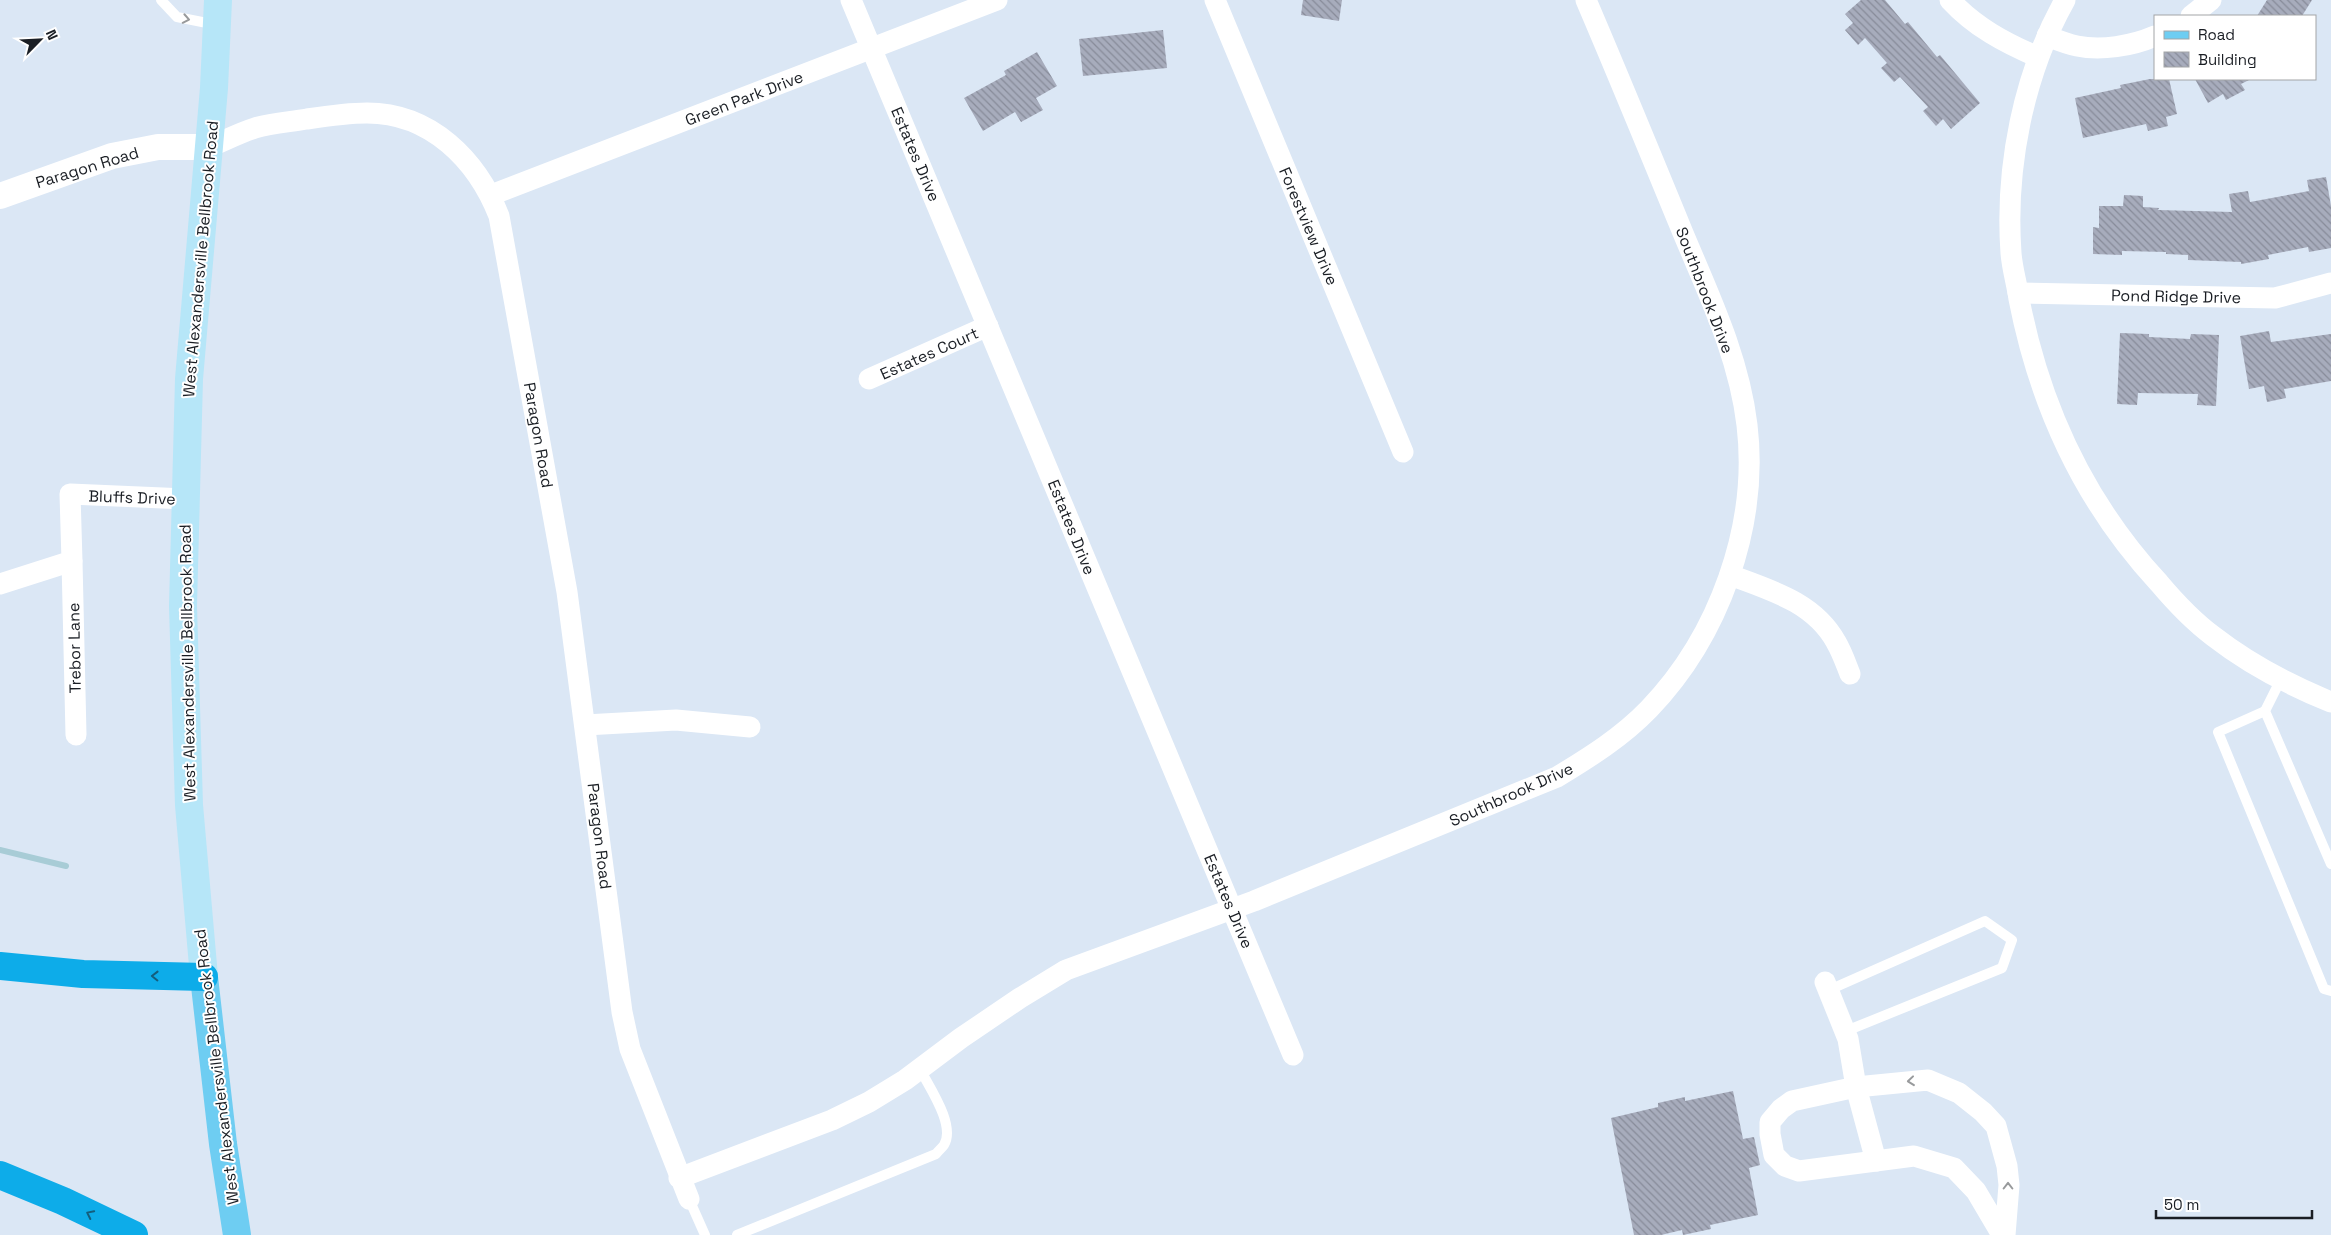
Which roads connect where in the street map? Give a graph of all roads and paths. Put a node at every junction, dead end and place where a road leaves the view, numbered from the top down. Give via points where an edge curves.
1 (161, 0) edge
2 (851, 0) edge
3 (997, 0) edge
4 (1214, 0) edge
5 (1586, 0) edge
6 (1950, 0) edge
7 (2064, 0) edge
8 (2211, 0) edge
9 (218, 12) edge
10 (2193, 15) edge
11 (2047, 36) junction
12 (2154, 36) edge
13 (872, 50) junction
14 (2038, 57) junction
15 (209, 147) junction
16 (491, 195) junction
17 (0, 196) edge
18 (2331, 283) edge
19 (2018, 293) junction
20 (988, 326) junction
21 (869, 380) dead end
22 (1403, 452) dead end
23 (186, 499) junction
24 (72, 561) junction
25 (1730, 575) junction
26 (0, 584) edge
27 (1850, 674) dead end
28 (2281, 679) junction
29 (2331, 702) edge
30 (2265, 711) junction
31 (585, 725) junction
32 (750, 727) dead end
33 (76, 735) dead end
34 (2331, 864) edge
35 (1233, 909) junction
36 (0, 966) edge
37 (204, 977) junction
38 (1827, 986) joint
39 (2331, 991) edge
40 (1846, 1031) junction
41 (1293, 1056) dead end
42 (920, 1069) junction
43 (1856, 1087) junction
44 (1876, 1162) junction
45 (0, 1175) edge
46 (679, 1178) junction
47 (689, 1199) joint
48 (134, 1235) edge
49 (237, 1235) edge
50 (705, 1235) edge
51 (737, 1235) edge
52 (2003, 1235) edge

1 -> 9 lane via 177,17
2 - 13 street, Estates Drive
3 - 13 street, Green Park Drive
4 - 22 street, Forestview Drive
5 - 25 street, Southbrook Drive via 1729,344 1746,419 1748,463 1738,553
6 - 14 street via 1983,29
7 - 11 street
8 - 10 street
9 - 15 main road, West Alexandersville Bellbrook Road
11 - 12 street via 2076,46 2094,48
11 - 14 street
13 - 16 street, Green Park Drive
13 - 20 street, Estates Drive
14 - 19 street via 2023,109 2010,212 2011,252
15 - 16 street, Paragon Road via 266,126 342,113 396,116 438,134 462,154
15 - 17 street, Paragon Road via 158,147 112,156
15 - 23 main road, West Alexandersville Bellbrook Road via 189,379
16 - 31 street, Paragon Road via 499,216 567,592
18 - 19 street, Pond Ridge Drive via 2275,298
19 - 28 street via 2029,346 2056,422 2111,527 2173,600 2212,636
20 - 21 street, Estates Court
20 - 35 street, Estates Drive
23 - 24 street, Bluffs Drive via 70,494
23 - 37 main road, West Alexandersville Bellbrook Road via 183,606 189,805
24 - 26 street
24 - 33 street, Trebor Lane
25 - 27 street via 1804,606 1836,642
25 - 35 street, Southbrook Drive via 1697,646 1673,682 1636,721 1591,756 1557,777 1480,810
28 - 29 street
28 - 30 lane
30 - 34 lane
30 - 39 lane via 2218,732 2324,989
31 - 32 street via 676,720
31 - 46 street, Paragon Road via 622,1012 630,1049
35 - 41 street, Estates Drive
35 - 42 street, Southbrook Drive via 1066,970
37 -> 36 highway via 83,974
37 - 49 main road, West Alexandersville Bellbrook Road
38 - 40 street
38 - 40 lane via 1985,921 2012,940 2002,968
40 - 43 street
42 - 46 street, Southbrook Drive via 869,1102 832,1120
42 - 51 lane via 944,1115 947,1130 945,1144 936,1154
43 - 44 street
43 - 44 street via 1792,1101 1780,1108 1770,1122 1774,1155 1785,1166 1800,1171
52 -> 43 street via 2009,1185 2007,1166 1996,1126 1983,1112 1960,1093 1928,1080
44 - 52 street via 1914,1156 1954,1168 1976,1191
48 -> 45 highway
46 - 47 street, Paragon Road
47 - 50 lane

